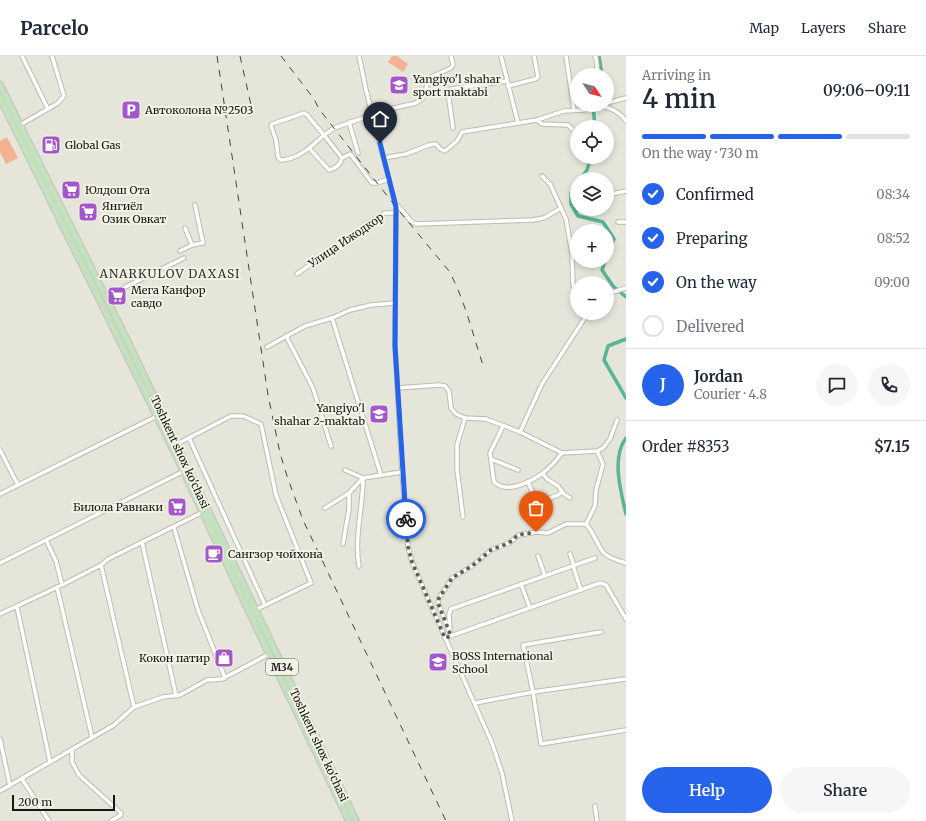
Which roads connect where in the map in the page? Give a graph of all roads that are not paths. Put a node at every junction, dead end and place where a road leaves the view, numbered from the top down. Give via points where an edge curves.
1 (22, 56) edge
2 (52, 56) edge
3 (359, 56) edge
4 (451, 56) edge
5 (502, 56) edge
6 (534, 56) edge
7 (566, 56) edge
8 (595, 56) edge
9 (597, 68) edge
10 (507, 80) junction
11 (570, 83) edge
12 (0, 85) edge
13 (508, 86) junction
14 (0, 98) edge
15 (626, 98) edge
16 (614, 101) edge
17 (48, 109) junction
18 (570, 110) edge
19 (614, 110) edge
20 (372, 114) junction
21 (537, 120) junction
22 (626, 121) edge
23 (349, 122) junction
24 (518, 123) junction
25 (19, 125) junction
26 (570, 127) edge
27 (454, 128) dead end
28 (324, 135) junction
29 (309, 148) junction
30 (358, 153) dead end
31 (342, 158) junction
32 (384, 158) junction
33 (542, 176) dead end
34 (389, 179) junction
35 (626, 191) edge
36 (614, 194) edge
37 (395, 202) junction
38 (195, 205) dead end
39 (561, 208) junction
40 (396, 213) junction
41 (618, 222) dead end
42 (626, 222) edge
43 (185, 228) dead end
44 (192, 245) junction
45 (180, 251) dead end
46 (184, 258) dead end
47 (297, 274) dead end
48 (572, 276) edge
49 (626, 288) edge
50 (614, 292) edge
51 (105, 297) junction
52 (395, 303) junction
53 (332, 318) junction
54 (583, 320) edge
55 (286, 336) junction
56 (267, 347) dead end
57 (397, 388) junction
58 (158, 416) junction
59 (465, 418) junction
60 (617, 420) dead end
61 (503, 426) junction
62 (520, 432) junction
63 (189, 438) junction
64 (177, 444) junction
65 (331, 446) dead end
66 (0, 450) edge
67 (597, 451) junction
68 (562, 453) junction
69 (491, 459) junction
70 (345, 470) dead end
71 (518, 470) dead end
72 (184, 471) junction
73 (402, 472) junction
74 (543, 474) junction
75 (381, 475) junction
76 (363, 478) junction
77 (528, 482) junction
78 (18, 485) junction
79 (562, 492) junction
80 (350, 493) junction
81 (0, 494) edge
82 (197, 494) junction
83 (534, 496) dead end
84 (570, 498) dead end
85 (545, 500) dead end
86 (325, 508) dead end
87 (203, 512) junction
88 (462, 517) dead end
89 (586, 524) junction
90 (174, 528) junction
91 (46, 540) junction
92 (142, 542) junction
93 (343, 544) dead end
94 (570, 554) dead end
95 (538, 556) dead end
96 (595, 558) dead end
97 (0, 563) edge
98 (626, 563) edge
99 (101, 565) junction
100 (359, 566) dead end
101 (573, 566) junction
102 (545, 576) junction
103 (521, 584) junction
104 (62, 585) junction
105 (57, 587) junction
106 (581, 590) junction
107 (266, 605) junction
108 (17, 606) junction
109 (530, 608) junction
110 (255, 610) junction
111 (0, 614) edge
112 (626, 619) edge
113 (601, 632) dead end
114 (451, 634) junction
115 (445, 638) junction
116 (269, 654) junction
117 (225, 678) junction
118 (626, 680) edge
119 (533, 692) junction
120 (176, 696) junction
121 (475, 703) junction
122 (134, 707) junction
123 (626, 730) edge
124 (92, 737) junction
125 (0, 739) edge
126 (72, 749) junction
127 (50, 762) junction
128 (22, 779) junction
129 (10, 786) junction
130 (0, 791) edge
131 (595, 806) dead end
132 (48, 821) edge
133 (111, 821) edge
134 (349, 821) edge
135 (356, 821) edge
136 (512, 821) edge
137 (597, 821) edge

1 - 17 street
2 - 17 street via 64,96
3 - 20 street
4 - 20 street via 453,65 429,78 423,98 416,103
5 - 10 street
6 - 13 street via 538,77
7 - 11 street
8 - 9 street
10 - 13 street
10 - 27 street via 451,89 448,92
12 - 25 main road, Toshkent shox ko'chasi / M34
13 - 24 street
14 - 58 main road, Toshkent shox ko'chasi / M34
15 - 16 street
17 - 25 street
18 - 21 street
19 - 22 street
20 - 23 street
20 - 32 street
21 - 24 street
21 - 26 street via 542,124
23 - 28 street
23 - 30 street
24 - 32 street via 462,132 457,141 445,151 436,144
25 - 51 main road, Toshkent shox ko'chasi / M34
28 - 29 street
28 - 29 street via 304,113 272,124 280,160 288,159
28 - 31 street
29 - 31 street via 329,170 333,170
31 - 34 street via 350,154 372,182
32 - 34 street
33 - 39 street via 550,184
34 - 37 street
35 - 36 street
37 - 39 street via 416,224 532,220 544,218
37 - 40 street
38 - 44 street via 203,243
39 - 48 street via 570,239
40 - 47 street, Улица Ижодкор via 385,212
40 - 52 street
41 - 42 street
43 - 44 street
44 - 45 street
46 - 51 street
49 - 50 street
51 - 64 main road, Toshkent shox ko'chasi / M34
52 - 53 street via 350,310
52 - 57 street
53 - 55 street via 305,326
53 - 75 street
54 - 62 street via 542,384
55 - 56 street
55 - 65 street via 313,388
57 - 59 street via 445,386 449,391 452,411
57 - 73 street
58 - 72 main road, Toshkent shox ko'chasi / M34
58 - 78 street
59 - 61 street via 486,419
59 - 88 street via 457,445
60 - 67 street via 610,439
61 - 62 street
61 - 69 street via 490,453
62 - 68 street
63 - 64 street
63 - 107 street
63 - 107 street via 231,416 243,416 260,424 276,495 311,583
64 - 82 main road, Toshkent shox ko'chasi / M34
66 - 78 street
67 - 68 street
67 - 89 street via 602,464 594,506
68 - 74 street
69 - 71 street
69 - 77 street via 494,482 499,486 508,488
70 - 76 street
72 - 82 main road, Toshkent shox ko'chasi / M34
72 - 91 street
73 - 75 street
73 - 115 street via 410,554
74 - 77 street
74 - 79 street
75 - 76 street
76 - 80 street
76 - 100 street via 357,553
77 - 83 street
78 - 81 street
79 - 84 street
79 - 85 street
80 - 86 street
80 - 93 street
82 - 87 main road, Toshkent shox ko'chasi / M34
82 - 110 main road, Toshkent shox ko'chasi / M34
87 - 90 street
87 - 116 main road, Toshkent shox ko'chasi / M34
89 - 98 street via 603,554
89 - 114 street via 566,524 548,533 518,535 509,543 491,550 452,578 438,603
90 - 92 street
90 - 117 street via 198,610
91 - 97 street
91 - 104 street via 56,561
92 - 99 street
92 - 120 street
94 - 101 street
95 - 102 street
96 - 101 street
99 - 104 street
99 - 122 street
101 - 102 street
101 - 106 street
102 - 103 street
103 - 109 street
103 - 114 street via 451,609
104 - 105 street
105 - 108 street
105 - 124 street
106 - 109 street
106 - 112 street via 600,583 606,585
107 - 110 street
108 - 111 street
108 - 127 street
109 - 114 street
110 - 135 main road, Toshkent shox ko'chasi / M34
113 - 119 street via 523,645
114 - 115 street
115 - 121 street
116 - 117 street
116 - 134 main road, Toshkent shox ko'chasi / M34
117 - 120 street via 207,680
118 - 119 street
119 - 121 street
119 - 123 street via 541,744
120 - 122 street via 163,697
121 - 136 street via 498,761
122 - 124 street via 114,725
124 - 126 street
125 - 129 street
126 - 127 street
126 - 133 street via 72,762 79,774 121,813
127 - 128 street
128 - 129 street
128 - 132 street
129 - 130 street
131 - 137 street

